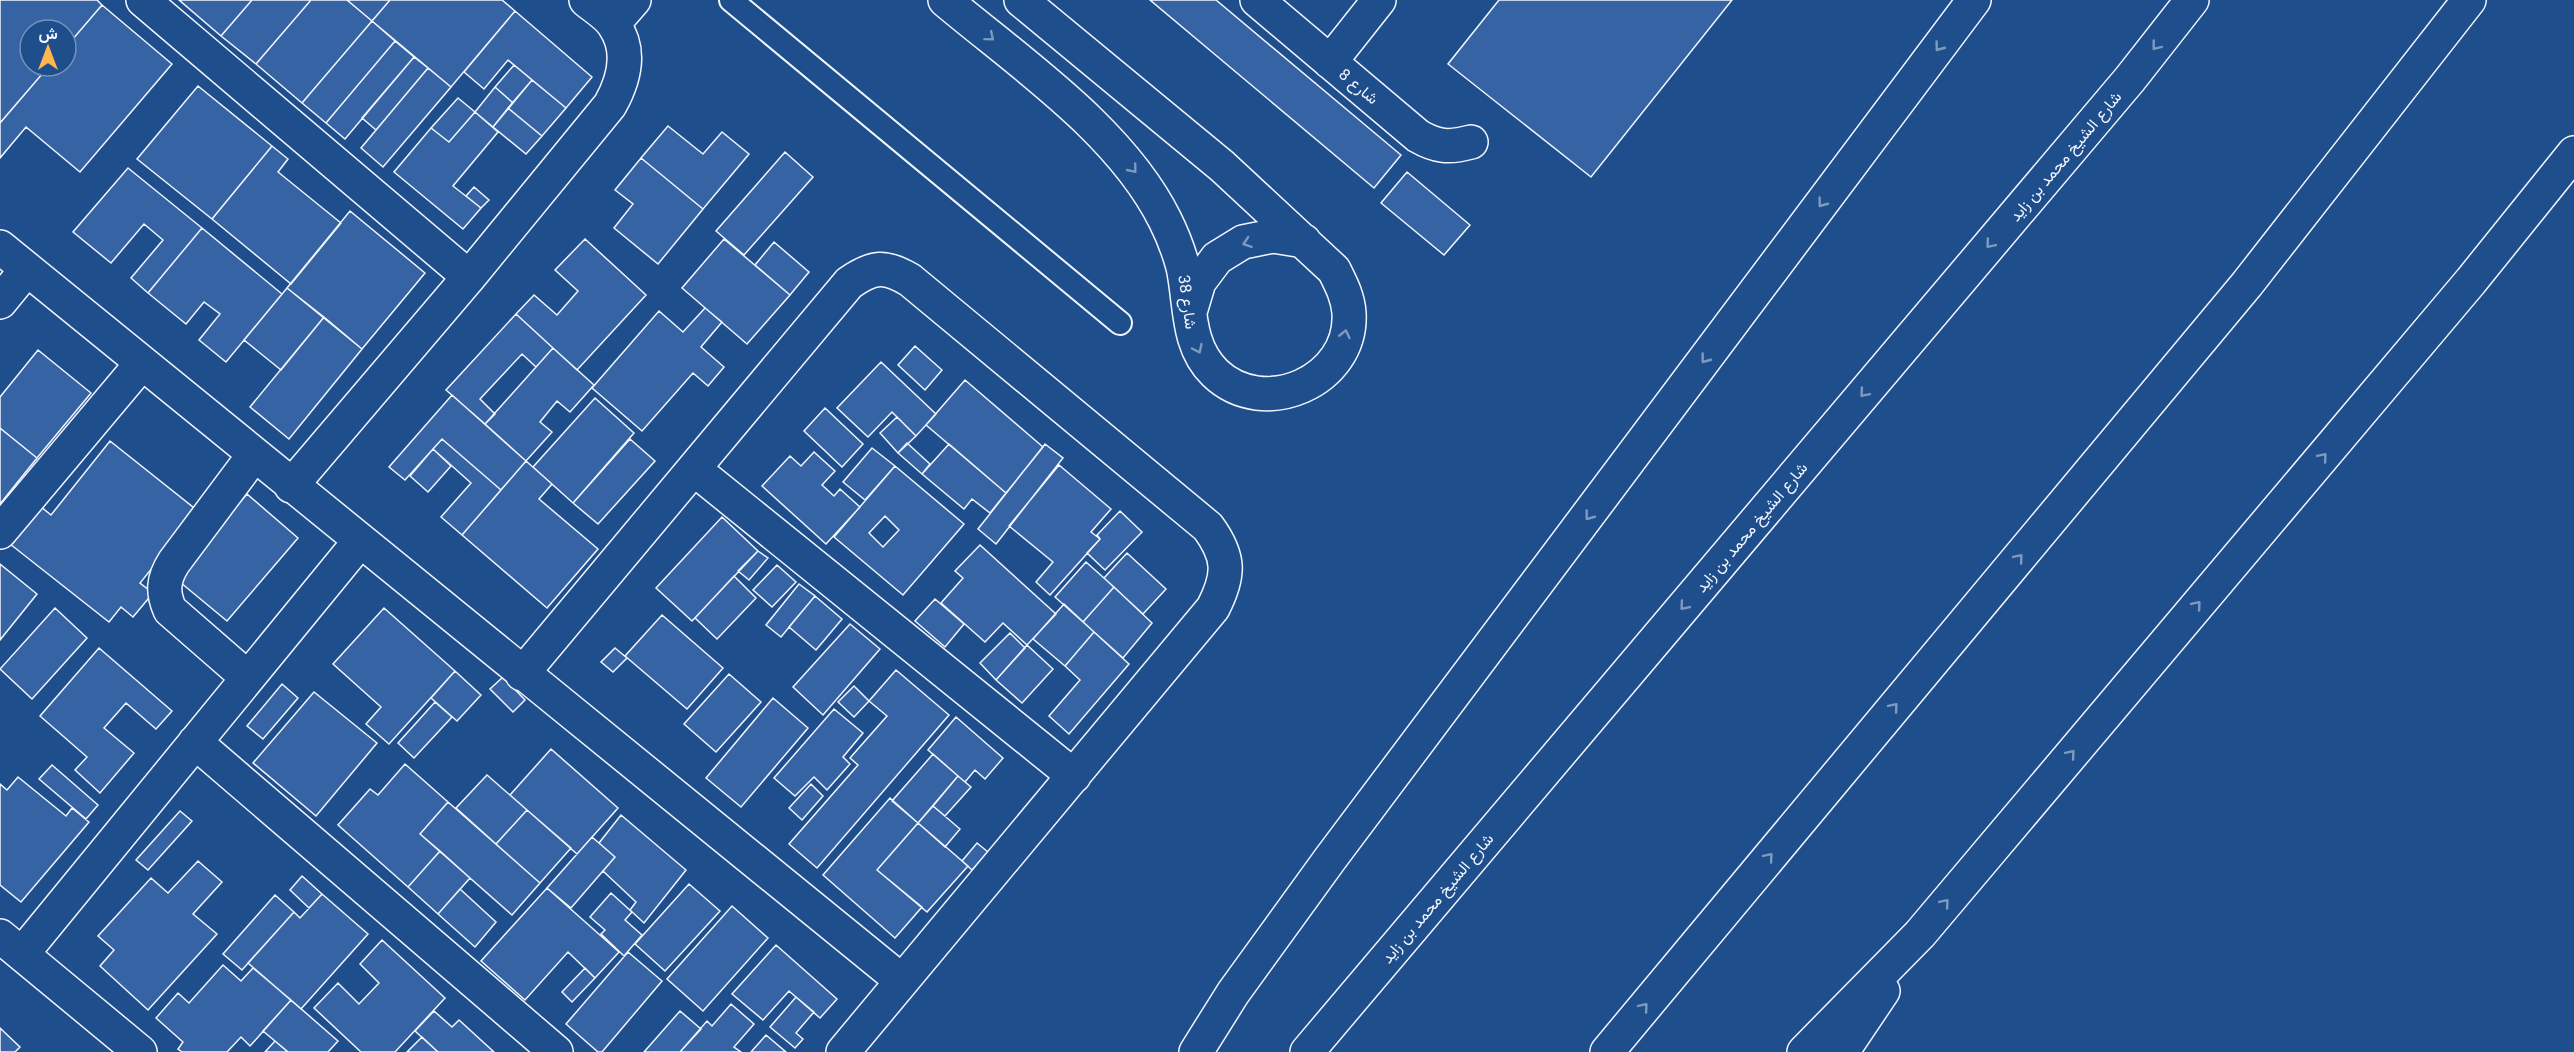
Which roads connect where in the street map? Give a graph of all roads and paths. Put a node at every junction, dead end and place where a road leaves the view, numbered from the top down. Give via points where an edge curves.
1 (143, 0) edge
2 (586, 0) edge
3 (731, 0) edge
4 (945, 0) edge
5 (1021, 0) edge
6 (1257, 0) edge
7 (1379, 0) edge
8 (1974, 0) edge
9 (2192, 0) edge
10 (2469, 0) edge
11 (624, 12) edge
12 (1330, 62) junction
13 (1471, 142) dead end
14 (2574, 153) edge
15 (1304, 241) junction
16 (0, 247) edge
17 (27, 269) junction
18 (469, 277) junction
19 (0, 302) edge
20 (1190, 312) junction
21 (1120, 323) dead end
22 (142, 363) junction
23 (254, 455) junction
24 (694, 469) junction
25 (291, 486) junction
26 (0, 532) edge
27 (360, 541) junction
28 (522, 674) junction
29 (248, 678) junction
30 (195, 742) junction
31 (1074, 776) junction
32 (1920, 933) junction
33 (11, 945) edge
34 (902, 981) junction
35 (140, 1052) edge
36 (556, 1052) edge
37 (843, 1052) edge
38 (1196, 1052) edge
39 (1307, 1052) edge
40 (1607, 1052) edge
41 (1803, 1052) edge
42 (1842, 1052) edge

1 - 18 main road
2 - 11 main road
3 - 21 lane
4 -> 20 main road, شارع 38 via 1080,113 1112,143 1142,180 1166,221 1182,265
5 - 15 main road, شارع 38 via 1222,166
6 - 12 main road, شارع 8
7 - 12 main road
8 -> 38 main road via 1330,859 1233,993
9 -> 39 main road, شارع الشيخ محمد بن زايد via 2122,88
40 -> 10 main road via 2247,284
11 - 18 main road via 625,65 621,86 610,105
12 - 13 main road, شارع 8 via 1434,146 1453,147
32 -> 14 main road via 2463,291
15 -> 20 main road via 1273,236 1243,242 1217,258 1199,282
20 -> 15 main road, شارع 38 via 1192,335 1201,356 1216,374 1235,387 1257,394 1281,394 1302,388 1322,375 1337,358 1346,336 1349,313 1345,291 1334,270
16 - 17 main road
17 - 19 main road
17 - 22 main road
18 - 25 main road
22 - 23 main road
22 - 26 main road
23 - 25 main road
23 - 29 main road via 174,562 164,585 170,610
24 - 28 main road
24 - 31 main road
24 - 31 main road via 849,283 879,268 896,271 910,280 1208,527 1221,545 1226,567 1223,589 1213,608
25 - 27 main road
27 - 28 main road
27 - 29 main road
28 - 34 main road
29 - 30 main road
30 - 33 main road
30 - 36 main road
31 - 34 main road
32 - 41 main road
32 - 42 main road
33 - 35 main road
34 - 37 main road

